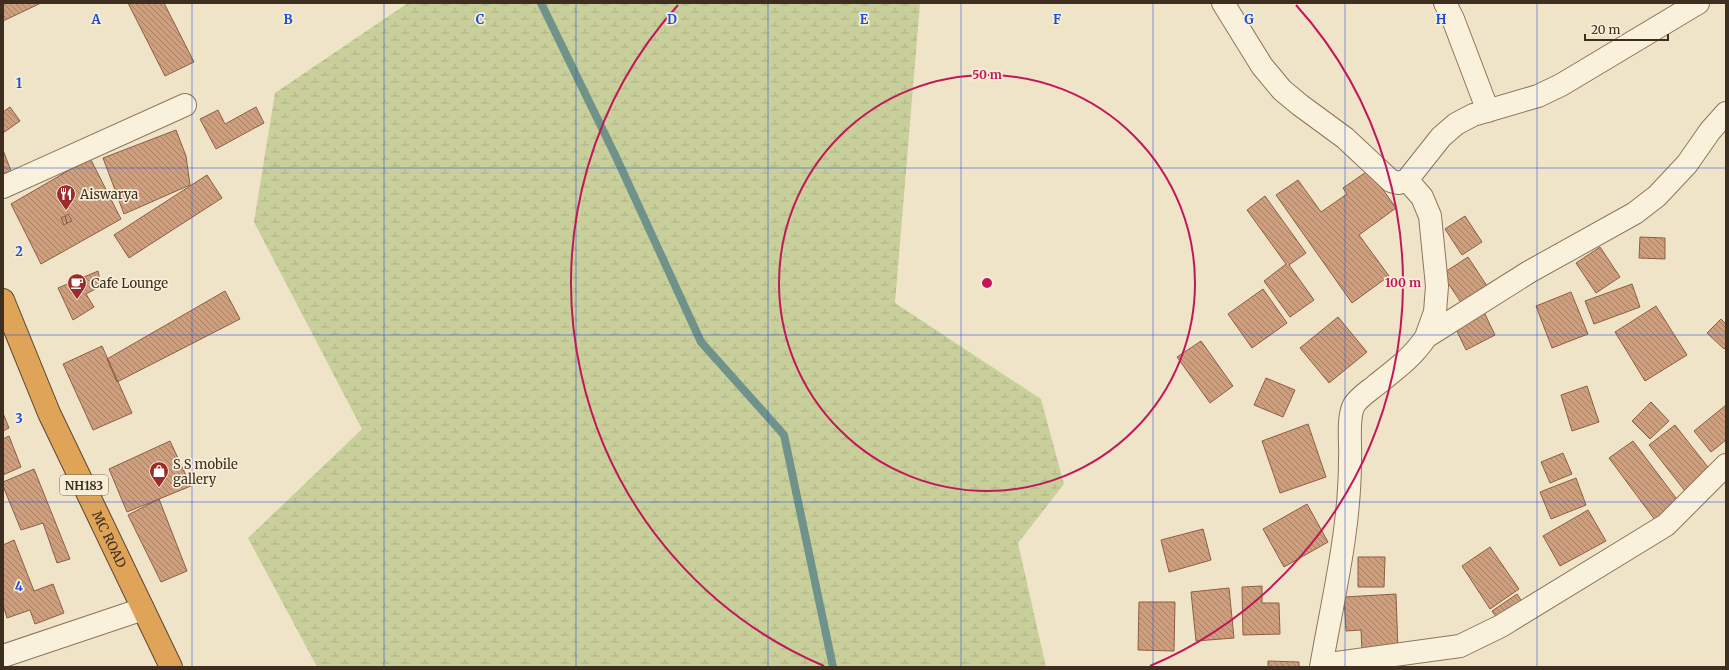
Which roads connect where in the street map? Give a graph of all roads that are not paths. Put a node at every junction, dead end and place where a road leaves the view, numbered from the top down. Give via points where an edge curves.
1 (1223, 3) edge
2 (1445, 3) edge
3 (1698, 3) edge
4 (185, 105) dead end
5 (1488, 111) junction
6 (1726, 114) edge
7 (1407, 180) junction
8 (3, 187) edge
9 (3, 300) edge
10 (1426, 337) junction
11 (1725, 469) edge
12 (143, 609) junction
13 (3, 656) edge
14 (1321, 666) edge
15 (171, 667) edge

1 - 7 street via 1262,66 1282,90 1345,138 1391,181 1399,183
2 - 5 street
3 - 5 street via 1561,85 1538,96
4 - 8 street
5 - 7 street via 1456,124 1441,137
6 - 10 street via 1710,131 1682,170 1657,196 1635,213 1529,272
7 - 10 street via 1422,197 1430,216 1437,286 1435,312
9 - 12 highway, MC ROAD / NH183 via 49,413
10 - 14 street via 1407,361 1361,397 1351,413 1346,529 1336,595
11 - 14 street via 1666,525 1501,626 1460,646
12 - 13 street
12 - 15 highway, MC ROAD / NH183

